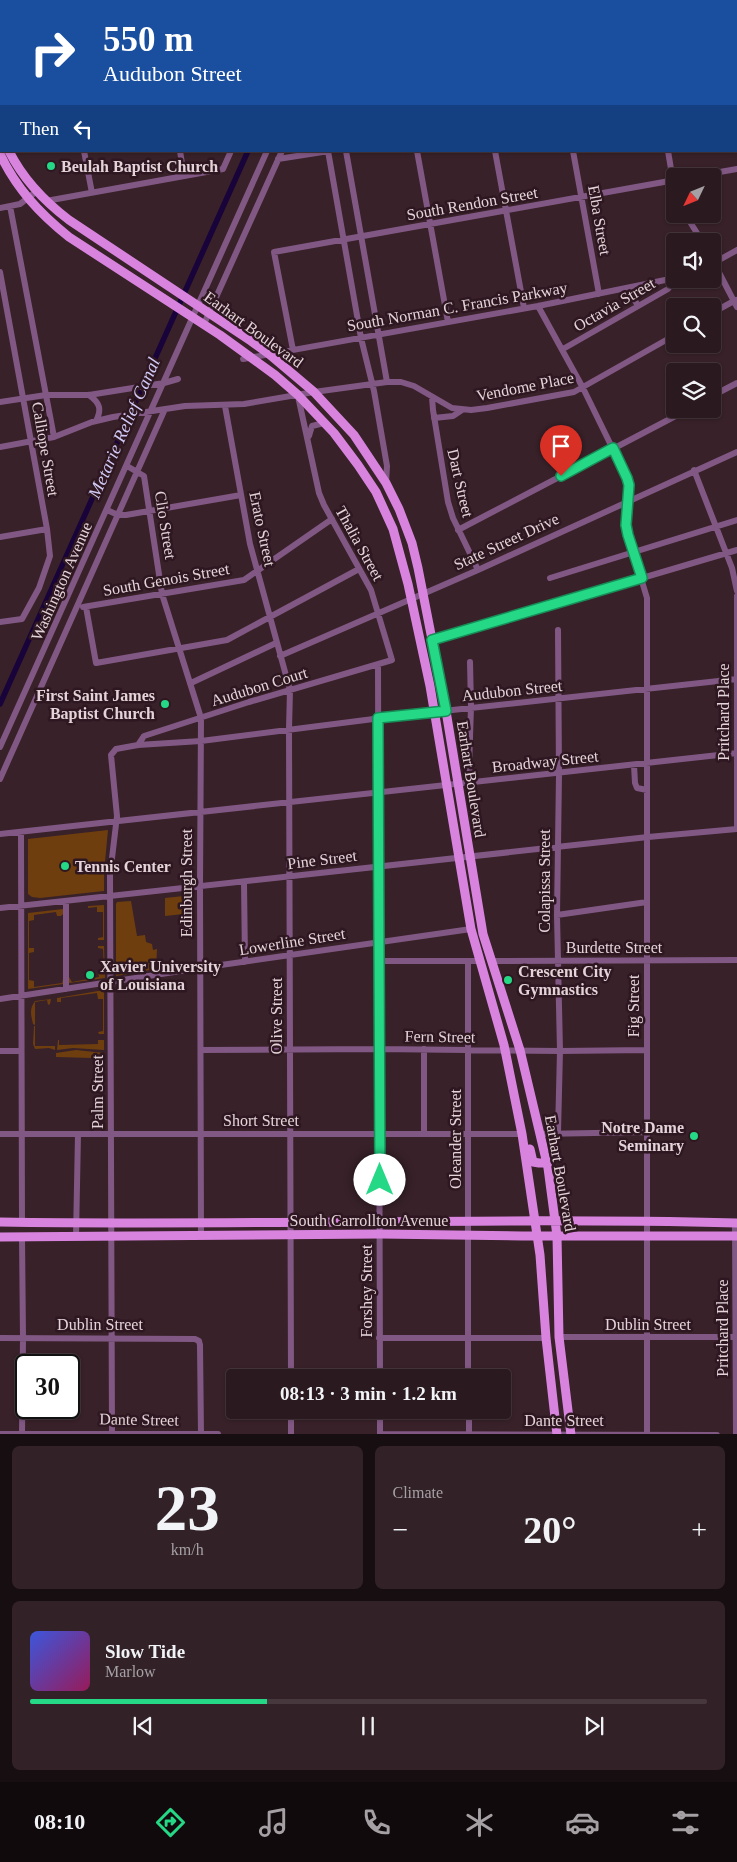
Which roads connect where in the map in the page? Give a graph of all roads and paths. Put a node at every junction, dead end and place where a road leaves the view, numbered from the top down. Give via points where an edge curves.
1 (10, 152) edge
2 (84, 152) edge
3 (180, 152) edge
4 (231, 152) edge
5 (267, 152) edge
6 (282, 152) edge
7 (322, 152) edge
8 (328, 152) edge
9 (346, 152) edge
10 (417, 152) edge
11 (496, 152) edge
12 (573, 152) edge
13 (668, 152) edge
14 (0, 154) edge
15 (278, 159) junction
16 (672, 168) edge
17 (737, 169) edge
18 (721, 172) edge
19 (184, 176) junction
20 (666, 182) edge
21 (37, 191) junction
22 (92, 193) junction
23 (27, 198) junction
24 (581, 198) junction
25 (46, 202) junction
26 (10, 206) junction
27 (0, 208) edge
28 (506, 212) junction
29 (430, 225) junction
30 (362, 237) junction
31 (343, 241) junction
32 (737, 250) edge
33 (222, 254) junction
34 (721, 258) edge
35 (233, 259) junction
36 (0, 272) edge
37 (153, 276) junction
38 (721, 276) edge
39 (666, 281) edge
40 (146, 286) junction
41 (628, 288) junction
42 (668, 288) edge
43 (599, 294) junction
44 (736, 302) edge
45 (195, 304) junction
46 (538, 306) junction
47 (638, 306) junction
48 (524, 308) junction
49 (721, 309) edge
50 (208, 313) junction
51 (190, 314) junction
52 (448, 322) junction
53 (204, 324) junction
54 (379, 335) junction
55 (361, 338) junction
56 (666, 340) edge
57 (293, 350) junction
58 (563, 350) junction
59 (269, 354) junction
60 (247, 358) junction
61 (178, 379) dead end
62 (387, 382) junction
63 (164, 383) junction
64 (737, 383) edge
65 (373, 385) junction
66 (584, 388) junction
67 (721, 391) edge
68 (314, 392) junction
69 (46, 395) junction
70 (89, 395) junction
71 (298, 395) junction
72 (432, 397) junction
73 (22, 398) junction
74 (0, 402) edge
75 (225, 406) junction
76 (165, 408) junction
77 (462, 410) junction
78 (151, 412) junction
79 (434, 418) junction
80 (671, 418) edge
81 (96, 421) junction
82 (324, 422) junction
83 (354, 435) junction
84 (54, 437) junction
85 (308, 437) junction
86 (31, 442) junction
87 (342, 443) junction
88 (0, 447) edge
89 (613, 448) junction
90 (737, 452) edge
91 (127, 466) junction
92 (694, 470) junction
93 (137, 472) junction
94 (386, 483) junction
95 (241, 495) junction
96 (629, 501) junction
97 (107, 510) junction
98 (150, 511) junction
99 (118, 515) junction
100 (332, 519) junction
101 (737, 520) edge
102 (715, 527) junction
103 (47, 529) junction
104 (458, 530) junction
105 (0, 537) edge
106 (90, 547) junction
107 (737, 550) edge
108 (102, 552) junction
109 (634, 552) junction
110 (727, 553) junction
111 (359, 569) junction
112 (257, 570) junction
113 (478, 570) junction
114 (550, 578) dead end
115 (642, 578) junction
116 (737, 591) edge
117 (162, 594) junction
118 (423, 594) junction
119 (737, 596) edge
120 (411, 599) junction
121 (86, 607) junction
122 (77, 608) junction
123 (378, 613) junction
124 (269, 618) junction
125 (0, 622) edge
126 (558, 630) dead end
127 (432, 640) junction
128 (276, 643) junction
129 (45, 649) junction
130 (181, 649) junction
131 (55, 654) junction
132 (280, 656) junction
133 (392, 660) joint
134 (470, 662) dead end
135 (378, 665) junction
136 (737, 679) edge
137 (191, 683) junction
138 (647, 689) junction
139 (290, 690) junction
140 (558, 699) junction
141 (471, 707) junction
142 (446, 711) junction
143 (435, 712) junction
144 (201, 718) junction
145 (378, 718) junction
146 (288, 729) junction
147 (201, 741) junction
148 (1, 744) edge
149 (138, 745) junction
150 (14, 747) junction
151 (112, 751) joint
152 (737, 753) edge
153 (647, 764) junction
154 (634, 765) junction
155 (559, 774) junction
156 (0, 779) edge
157 (471, 783) junction
158 (459, 784) junction
159 (448, 786) junction
160 (647, 790) junction
161 (379, 793) junction
162 (289, 803) junction
163 (200, 813) junction
164 (117, 822) junction
165 (737, 829) edge
166 (22, 832) junction
167 (0, 834) edge
168 (648, 837) junction
169 (558, 848) junction
170 (459, 858) junction
171 (470, 858) junction
172 (378, 866) junction
173 (289, 878) junction
174 (244, 882) junction
175 (200, 887) junction
176 (111, 896) junction
177 (66, 901) junction
178 (647, 902) junction
179 (22, 906) junction
180 (0, 908) edge
181 (558, 915) junction
182 (470, 929) junction
183 (379, 942) junction
184 (289, 956) junction
185 (647, 960) junction
186 (737, 960) edge
187 (380, 961) junction
188 (468, 961) junction
189 (479, 961) junction
190 (491, 961) junction
191 (558, 961) junction
192 (245, 962) junction
193 (200, 968) junction
194 (111, 982) junction
195 (66, 989) junction
196 (22, 996) junction
197 (0, 1000) edge
198 (379, 1049) junction
199 (424, 1049) junction
200 (21, 1050) junction
201 (201, 1050) junction
202 (289, 1050) junction
203 (469, 1050) junction
204 (506, 1050) junction
205 (520, 1050) junction
206 (647, 1050) junction
207 (0, 1051) edge
208 (560, 1051) junction
209 (516, 1107) junction
210 (540, 1129) junction
211 (558, 1132) junction
212 (648, 1132) junction
213 (201, 1133) junction
214 (289, 1133) junction
215 (380, 1133) junction
216 (0, 1134) edge
217 (22, 1134) junction
218 (78, 1134) junction
219 (111, 1134) junction
220 (424, 1134) junction
221 (469, 1134) junction
222 (522, 1134) junction
223 (547, 1163) junction
224 (379, 1221) junction
225 (536, 1221) junction
226 (556, 1221) junction
227 (599, 1221) junction
228 (0, 1222) edge
229 (22, 1222) junction
230 (77, 1222) junction
231 (112, 1222) junction
232 (201, 1222) junction
233 (469, 1222) junction
234 (647, 1222) junction
235 (736, 1222) edge
236 (290, 1223) junction
237 (289, 1234) junction
238 (380, 1234) junction
239 (201, 1235) junction
240 (599, 1235) junction
241 (647, 1235) junction
242 (469, 1236) junction
243 (537, 1236) junction
244 (558, 1236) junction
245 (736, 1236) edge
246 (0, 1237) edge
247 (22, 1237) junction
248 (76, 1237) junction
249 (112, 1237) junction
250 (559, 1337) junction
251 (737, 1337) edge
252 (0, 1338) edge
253 (23, 1338) junction
254 (380, 1338) junction
255 (468, 1338) junction
256 (546, 1338) junction
257 (648, 1338) junction
258 (112, 1339) junction
259 (291, 1369) edge
260 (380, 1369) edge
261 (468, 1369) edge
262 (291, 1419) edge
263 (380, 1419) edge
264 (469, 1419) edge
265 (0, 1434) edge
266 (22, 1434) edge
267 (112, 1434) edge
268 (202, 1434) edge
269 (218, 1434) edge
270 (291, 1434) edge
271 (380, 1434) edge
272 (469, 1434) edge
273 (557, 1434) edge
274 (571, 1434) edge
275 (648, 1434) edge
276 (717, 1434) edge
277 (736, 1434) edge

1 - 21 main road, Earhart Boulevard
2 - 22 street
3 - 19 street
4 - 19 street via 223,169
5 - 33 street, Washington Avenue
6 - 15 street
7 - 15 street
8 - 31 street
9 - 30 street
10 - 29 street
11 - 28 street
12 - 24 street, Elba Street
13 - 16 street
14 - 23 main road, Earhart Boulevard
15 - 35 street
17 - 18 street
19 - 22 street
20 - 24 street, South Rendon Street
21 - 23 street
21 - 25 main road, Earhart Boulevard
22 - 25 street
23 - 26 street
23 - 40 main road, Earhart Boulevard via 69,237
24 - 28 street, South Rendon Street
24 - 43 street, Elba Street
25 - 37 main road, Earhart Boulevard
26 - 27 street
26 - 69 street, Calliope Street
28 - 29 street, South Rendon Street
28 - 48 street
29 - 30 street, South Rendon Street
29 - 52 street
30 - 31 street, South Rendon Street
30 - 54 street
31 - 55 street
31 - 57 street, South Rendon Street via 274,252
32 - 34 street
33 - 35 street
33 - 45 street, Washington Avenue
35 - 50 street
36 - 73 street, Calliope Street
37 - 40 main road
37 - 45 main road, Earhart Boulevard
38 - 44 street
39 - 41 street, South Norman C. Francis Parkway
40 - 51 main road, Earhart Boulevard
41 - 43 street, South Norman C. Francis Parkway
41 - 47 street
42 - 47 street, Octavia Street
43 - 46 street, South Norman C. Francis Parkway
44 - 49 street
45 - 50 main road, Earhart Boulevard
45 - 51 street, Washington Avenue
46 - 48 street, South Norman C. Francis Parkway
46 - 58 street, Fig Street
47 - 58 street, Octavia Street
48 - 52 street, South Norman C. Francis Parkway
50 - 53 street
50 - 59 main road, Earhart Boulevard
51 - 53 main road, Earhart Boulevard
51 - 63 street, Washington Avenue
52 - 54 street, South Norman C. Francis Parkway
53 - 60 main road, Earhart Boulevard
54 - 55 street, South Norman C. Francis Parkway
54 - 62 street
55 - 57 street, South Norman C. Francis Parkway
55 - 65 street
56 - 66 street, Vendome Place
57 - 59 street, South Norman C. Francis Parkway
58 - 66 street, Fig Street
59 - 60 street, South Norman C. Francis Parkway
59 - 68 main road, Earhart Boulevard
60 - 71 main road, Earhart Boulevard
61 - 63 street
62 - 65 street, Vendome Place
62 - 72 street, Vendome Place via 406,383
63 - 70 street
63 - 78 street, Washington Avenue
64 - 67 street
65 - 68 street, Vendome Place
65 - 94 street via 387,466
66 - 77 street, Vendome Place via 506,405
66 - 89 street, Fig Street
68 - 71 street
68 - 83 main road, Earhart Boulevard
69 - 70 street
69 - 73 street
69 - 84 street, Calliope Street
70 - 81 street via 100,407
71 - 75 street
71 - 82 main road, Earhart Boulevard
71 - 85 street, Thalia Street
72 - 77 street, Vendome Place
72 - 79 street, Dart Street
73 - 74 street
73 - 86 street, Calliope Street
75 - 76 street
75 - 95 street, Erato Street
76 - 78 street
76 - 93 street, Washington Avenue
77 - 79 street, Vendome Place via 453,416
78 - 81 street
78 - 91 street, Washington Avenue
79 - 104 street, Dart Street via 448,502
80 - 89 street
81 - 84 street
82 - 85 street via 312,426
82 - 87 main road, Earhart Boulevard
83 - 87 main road
83 - 94 main road, Earhart Boulevard
84 - 86 street
85 - 100 street, Thalia Street via 319,493
86 - 88 street
86 - 103 street, Calliope Street
87 - 120 main road, Earhart Boulevard via 376,492 393,529
89 - 96 street, Fig Street via 627,478
89 - 104 street
90 - 92 street, State Street Drive
91 - 93 street
91 - 97 street, Washington Avenue
92 - 96 street, State Street Drive
92 - 102 street
93 - 98 street, Clio Street via 144,476
93 - 99 street, Washington Avenue
94 - 118 main road, Earhart Boulevard via 412,543
95 - 98 street
95 - 112 street, Erato Street
96 - 109 street, Fig Street via 626,525
96 - 113 street, State Street Drive
97 - 99 street
97 - 106 street, Washington Avenue
98 - 99 street
98 - 117 street, Clio Street
99 - 108 street, Washington Avenue
100 - 111 street, Thalia Street
100 - 112 street, South Genois Street
101 - 102 street
102 - 109 street
102 - 110 street
103 - 105 street
103 - 125 street, Calliope Street via 50,556 40,588 22,619
104 - 113 street, Dart Street
106 - 108 street
106 - 129 street, Washington Avenue
107 - 110 street
108 - 122 street, Washington Avenue
109 - 114 street
109 - 115 street, Fig Street
110 - 115 street
110 - 116 street
111 - 123 street, Thalia Street via 371,590
111 - 124 street
112 - 117 street, South Genois Street via 244,580
112 - 124 street, Erato Street
113 - 118 street, State Street Drive
115 - 127 street
115 - 138 street, Fig Street via 648,618
117 - 121 street, South Genois Street
117 - 130 street, Clio Street
118 - 120 street, State Street Drive
118 - 127 main road, Earhart Boulevard
119 - 136 street, Pritchard Place
120 - 123 street, State Street Drive
120 - 143 main road, Earhart Boulevard
121 - 122 street, South Genois Street
121 - 130 street via 96,663
122 - 131 street, Washington Avenue
123 - 132 street, State Street Drive
123 - 133 street, Thalia Street
124 - 128 street, Erato Street
124 - 130 street via 227,640
126 - 140 street, Colapissa Street
127 - 142 main road, Earhart Boulevard
128 - 132 street, Erato Street
128 - 137 street
129 - 131 street
129 - 148 street, Washington Avenue
130 - 137 street, Clio Street
131 - 150 street, Washington Avenue
132 - 139 street, Olive Street
133 - 135 street, Audubon Court
134 - 141 street
135 - 139 street, Audubon Court
135 - 145 street, Forshey Street
136 - 138 street, Audubon Street
136 - 152 street, Pritchard Place
137 - 144 street, Edinburgh Street
138 - 140 street, Audubon Street
138 - 153 street, Fig Street
139 - 144 street, Audubon Court
139 - 146 street, Olive Street
140 - 141 street, Audubon Street
140 - 155 street, Colapissa Street
141 - 142 street, Audubon Street
141 - 157 street
142 - 143 street, Audubon Street
142 - 158 main road, Earhart Boulevard
143 - 145 street, Audubon Street
143 - 159 main road, Earhart Boulevard
144 - 147 street, Edinburgh Street
144 - 149 street, Audubon Court via 144,736
145 - 146 street, Audubon Street
145 - 161 street, Forshey Street
146 - 147 street, Audubon Street
146 - 162 street, Olive Street
147 - 149 street, Audubon Street
147 - 163 street, Edinburgh Street
148 - 150 street
149 - 151 street, Audubon Street
150 - 156 street, Washington Avenue
151 - 164 street, Palm Street
152 - 153 street, Broadway Street
152 - 165 street, Pritchard Place
153 - 154 street, Broadway Street
153 - 160 street, Fig Street
154 - 155 street, Broadway Street
154 - 160 street via 637,788
155 - 157 street, Broadway Street
155 - 169 street, Colapissa Street
157 - 158 street, Broadway Street
158 - 159 street, Broadway Street
158 - 171 main road, Earhart Boulevard
159 - 161 street, Broadway Street
159 - 170 main road, Earhart Boulevard
160 - 168 street, Fig Street
161 - 162 street, Broadway Street
161 - 172 street, Forshey Street
162 - 163 street, Broadway Street
162 - 173 street, Olive Street
163 - 164 street, Broadway Street
163 - 175 street, Edinburgh Street
164 - 166 street, Broadway Street
164 - 176 street, Palm Street via 110,875
165 - 168 street, Pine Street
166 - 167 street, Broadway Street
166 - 179 street
168 - 169 street, Pine Street
168 - 178 street, Fig Street
169 - 171 street, Pine Street
169 - 181 street, Colapissa Street
170 - 171 street, Pine Street
170 - 172 street, Pine Street
170 - 182 main road, Earhart Boulevard
171 - 190 main road, Earhart Boulevard
172 - 173 street, Pine Street
172 - 183 street, Forshey Street
173 - 174 street, Pine Street
173 - 184 street, Olive Street
174 - 175 street, Pine Street
174 - 192 street
175 - 176 street, Pine Street
175 - 193 street, Edinburgh Street
176 - 177 street, Pine Street
176 - 194 street, Palm Street
177 - 179 street, Pine Street
177 - 195 street
178 - 181 street
178 - 185 street, Fig Street
179 - 180 street, Pine Street
179 - 196 street
181 - 191 street, Colapissa Street
182 - 183 street, Lowerline Street
182 - 189 main road, Earhart Boulevard
183 - 184 street, Lowerline Street
183 - 187 street, Forshey Street
184 - 192 street, Lowerline Street
184 - 202 street, Olive Street
185 - 186 street, Burdette Street
185 - 191 street, Burdette Street
185 - 206 street, Fig Street
187 - 188 street
187 - 198 street, Forshey Street
188 - 189 street
188 - 203 street, Oleander Street
189 - 204 main road, Earhart Boulevard
190 - 191 street, Burdette Street
190 - 205 main road, Earhart Boulevard
191 - 208 street, Colapissa Street
192 - 193 street, Lowerline Street
193 - 194 street, Lowerline Street
193 - 201 street, Edinburgh Street
194 - 195 street, Lowerline Street
194 - 219 street, Palm Street
195 - 196 street, Lowerline Street
196 - 197 street, Lowerline Street
196 - 200 street
198 - 199 street, Fern Street
198 - 202 street, Fern Street
198 - 215 street, Forshey Street
199 - 203 street, Fern Street
199 - 220 street
200 - 207 street
200 - 217 street
201 - 202 street, Fern Street
201 - 213 street, Edinburgh Street
202 - 214 street, Olive Street
203 - 204 street, Fern Street
203 - 221 street, Oleander Street
204 - 205 street, Fern Street
204 - 209 main road, Earhart Boulevard
205 - 208 street, Fern Street
205 - 210 main road, Earhart Boulevard
206 - 208 street, Fern Street
206 - 212 street, Fig Street
208 - 211 street, Colapissa Street
209 - 210 main road via 519,1096 524,1095
209 - 222 main road, Earhart Boulevard
210 - 211 street
210 - 223 main road, Earhart Boulevard
211 - 212 street
212 - 234 street, Fig Street
213 - 214 street, Short Street
213 - 219 street, Short Street
213 - 232 street, Edinburgh Street
214 - 215 street, Short Street
214 - 236 street, Olive Street
215 - 220 street, Short Street
215 - 224 street, Forshey Street
216 - 217 street, Short Street
217 - 218 street, Short Street
217 - 229 street
218 - 219 street, Short Street
218 - 230 street
219 - 231 street, Palm Street
220 - 221 street, Short Street
221 - 222 street, Short Street
221 - 233 street, Oleander Street
222 - 223 main road via 534,1162
222 - 225 main road, Earhart Boulevard
223 - 226 main road, Earhart Boulevard
224 - 233 main road, South Carrollton Avenue
224 - 236 main road, South Carrollton Avenue
224 - 238 street, Forshey Street
225 - 226 main road, South Carrollton Avenue
225 - 233 main road, South Carrollton Avenue
225 - 243 main road, Earhart Boulevard
226 - 227 main road, South Carrollton Avenue
226 - 244 main road, Earhart Boulevard
227 - 234 main road, South Carrollton Avenue
227 - 240 main road
228 - 229 main road, South Carrollton Avenue
229 - 230 main road, South Carrollton Avenue
230 - 231 main road, South Carrollton Avenue
230 - 248 street
231 - 232 main road, South Carrollton Avenue
231 - 249 street, Palm Street
232 - 236 main road, South Carrollton Avenue
232 - 239 street, Edinburgh Street
233 - 242 street, Oleander Street
234 - 235 main road, South Carrollton Avenue
234 - 241 street, Fig Street
235 - 245 street, Pritchard Place
236 - 237 street, Olive Street
237 - 238 main road, South Carrollton Avenue
237 - 239 main road, South Carrollton Avenue
237 - 259 street, Olive Street
238 - 242 main road, South Carrollton Avenue
238 - 254 street, Forshey Street
239 - 249 main road, South Carrollton Avenue
240 - 241 main road, South Carrollton Avenue
240 - 244 main road, South Carrollton Avenue
241 - 245 main road, South Carrollton Avenue
241 - 257 street, Fig Street
242 - 243 main road, South Carrollton Avenue
242 - 255 street, Oleander Street
243 - 244 main road, South Carrollton Avenue
243 - 256 main road, Earhart Boulevard
244 - 250 main road, Earhart Boulevard
245 - 251 street, Pritchard Place
246 - 247 main road, South Carrollton Avenue
247 - 248 main road, South Carrollton Avenue
247 - 253 street
248 - 249 main road, South Carrollton Avenue
249 - 258 street, Palm Street
250 - 257 street, Dublin Street
250 - 274 main road, Earhart Boulevard
251 - 257 street, Dublin Street
251 - 277 street, Pritchard Place
252 - 253 street, Dublin Street
253 - 258 street, Dublin Street
253 - 266 street
254 - 255 street
254 - 260 street, Forshey Street
255 - 256 street
255 - 261 street, Oleander Street
256 - 273 main road, Earhart Boulevard
257 - 275 street, Fig Street
258 - 267 street, Palm Street
258 - 268 street, Dublin Street via 194,1338 199,1341
262 - 270 street
263 - 271 street
264 - 272 street
265 - 266 street, Dante Street
266 - 267 street, Dante Street
267 - 268 street, Dante Street
268 - 269 street, Dante Street
271 - 272 street, Dante Street
272 - 273 street, Dante Street
273 - 274 street, Dante Street
274 - 275 street, Dante Street
275 - 276 street, Dante Street

